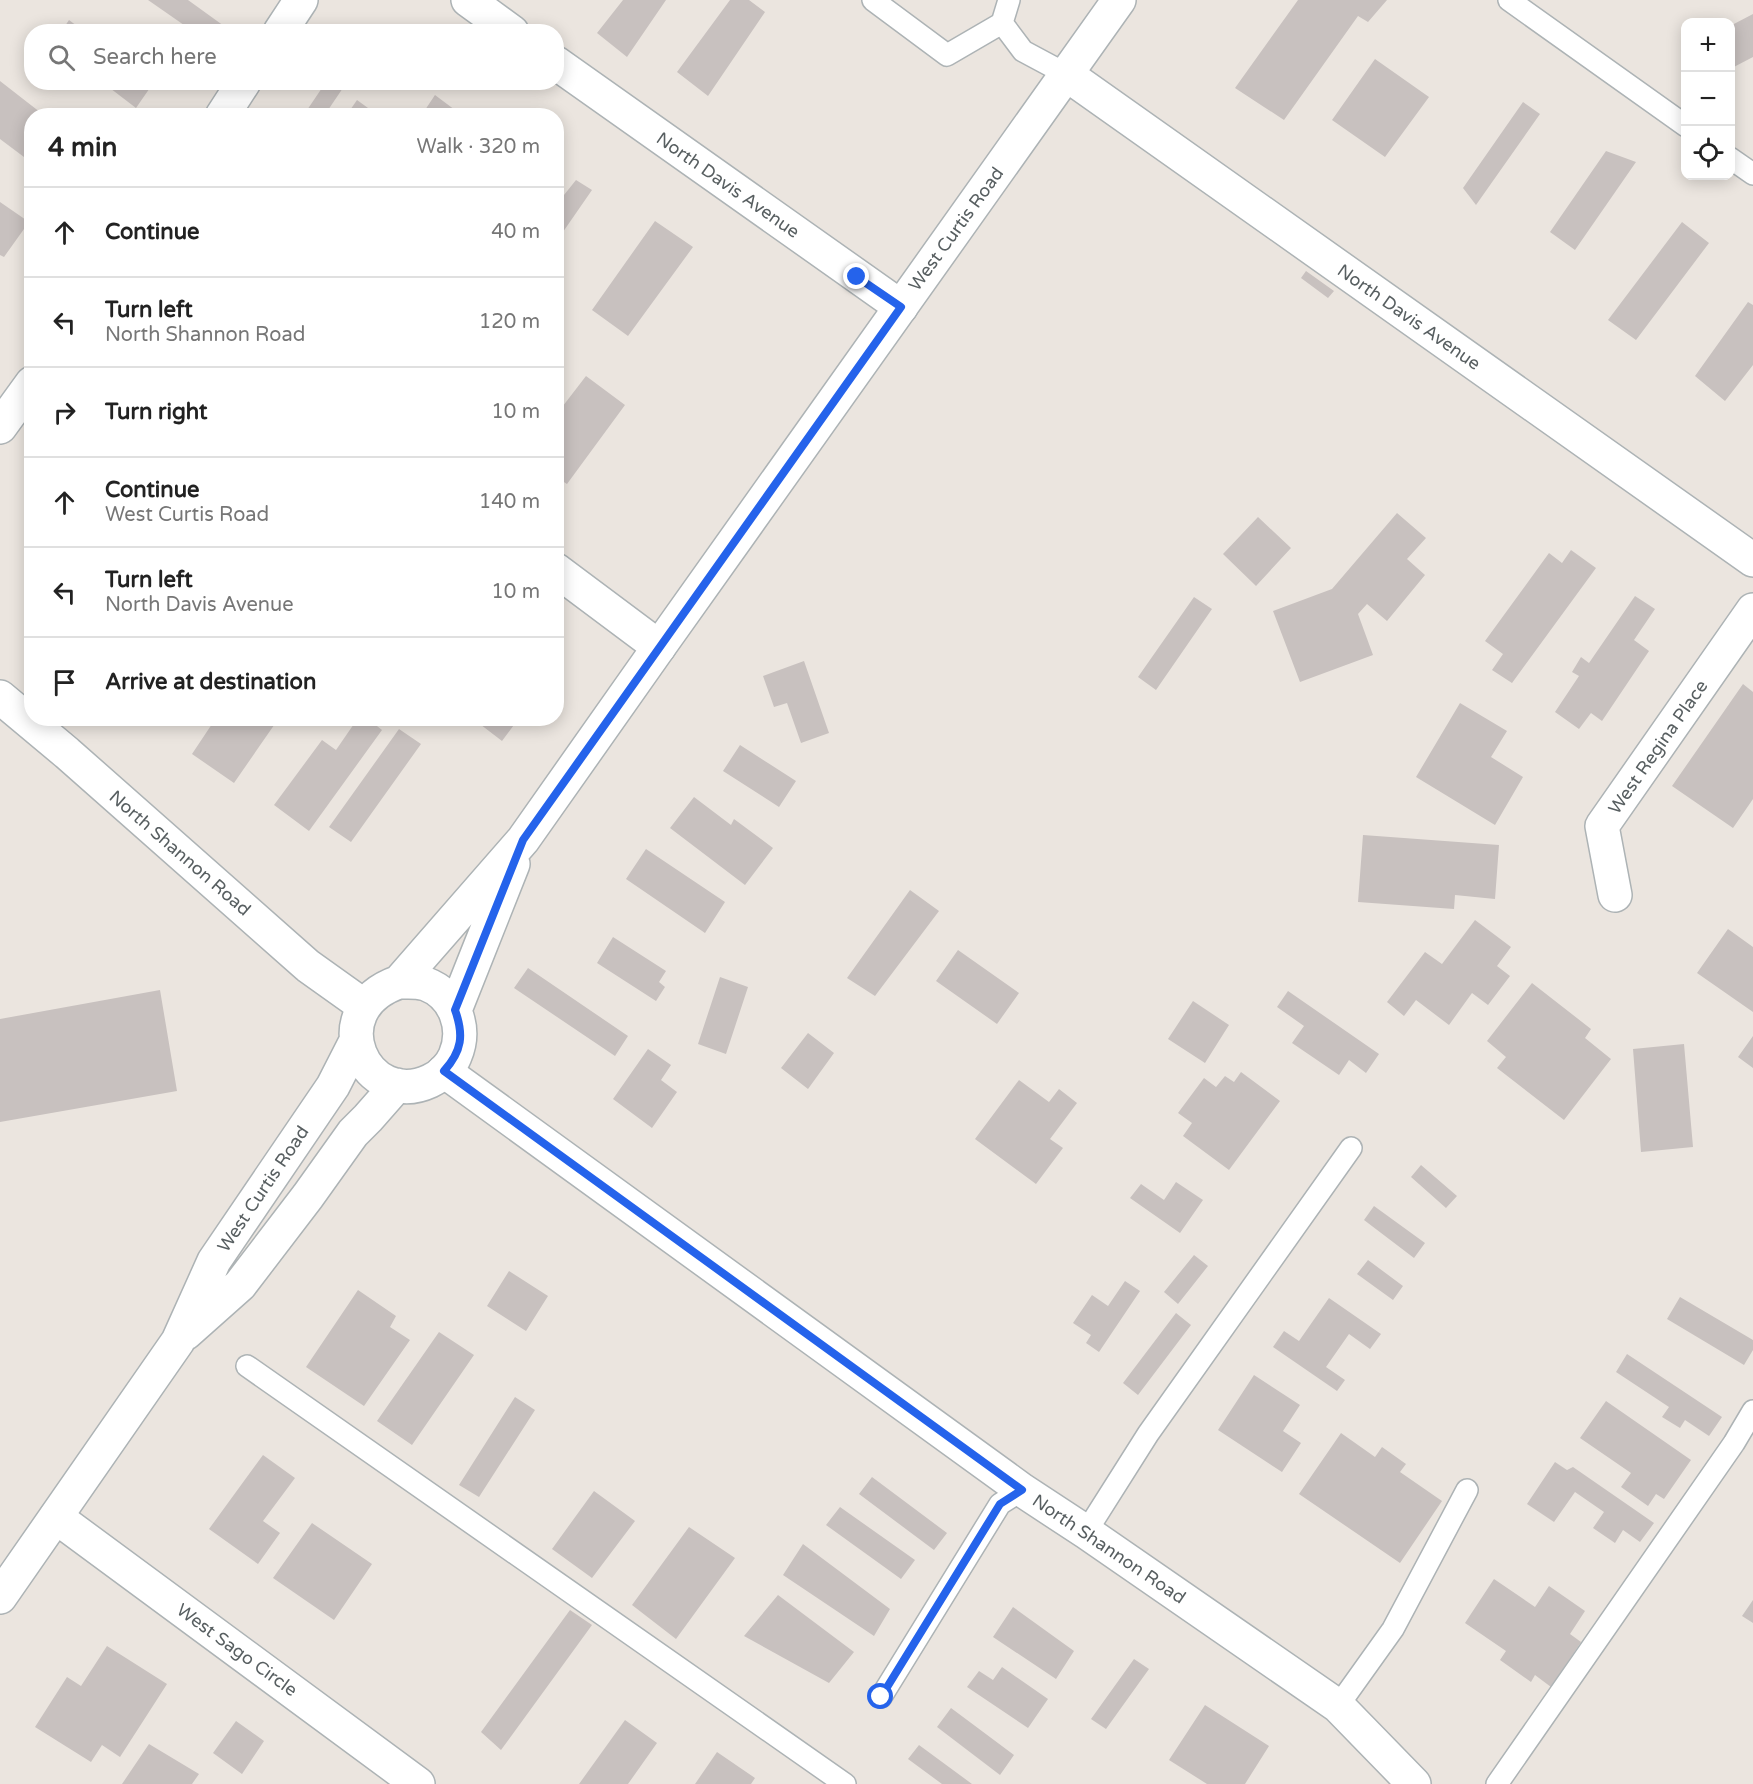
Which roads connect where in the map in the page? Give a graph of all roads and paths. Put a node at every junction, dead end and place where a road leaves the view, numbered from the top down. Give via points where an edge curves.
1 (301, 0) edge
2 (468, 0) edge
3 (873, 0) edge
4 (1009, 0) edge
5 (1119, 0) edge
6 (1523, 4) edge
7 (1002, 23) junction
8 (285, 24) edge
9 (501, 24) edge
10 (564, 69) edge
11 (1066, 74) junction
12 (239, 90) edge
13 (227, 108) edge
14 (1681, 122) edge
15 (1735, 161) edge
16 (1753, 174) edge
17 (901, 307) junction
18 (24, 394) edge
19 (0, 427) edge
20 (1753, 560) edge
21 (564, 576) edge
22 (1753, 610) edge
23 (659, 647) junction
24 (0, 697) edge
25 (24, 717) edge
26 (35, 726) edge
27 (523, 840) junction
28 (1615, 894) dead end
29 (399, 982) junction
30 (364, 1006) junction
31 (455, 1010) junction
32 (356, 1041) junction
33 (444, 1071) junction
34 (396, 1085) junction
35 (1351, 1148) dead end
36 (178, 1341) junction
37 (247, 1366) dead end
38 (1753, 1411) edge
39 (1022, 1490) junction
40 (1467, 1490) dead end
41 (56, 1517) junction
42 (1086, 1532) junction
43 (0, 1597) edge
44 (881, 1697) dead end
45 (1338, 1707) junction
46 (418, 1784) edge
47 (844, 1784) edge
48 (1414, 1784) edge
49 (1497, 1784) edge

1 - 8 street
2 - 9 street
3 - 7 lane via 947,55
4 - 7 lane
5 - 11 street, West Curtis Road
6 - 14 lane
7 - 11 lane via 1023,51
10 - 17 street, North Davis Avenue
11 - 17 street, West Curtis Road
11 - 20 street, North Davis Avenue
12 - 13 street
15 - 16 lane
17 - 23 street, West Curtis Road
18 - 19 street
21 - 23 street
22 - 28 street, West Regina Place via 1602,826
23 - 27 street, West Curtis Road
24 - 25 street, North Shannon Road
26 - 30 street, North Shannon Road via 308,966
27 - 29 street, West Curtis Road
27 - 31 street, West Curtis Road
29 - 30 street via 380,991
29 - 31 street via 413,981 438,990
30 - 32 street via 357,1023
31 - 33 street via 461,1036 453,1061
32 - 34 street via 369,1069
32 - 36 street, West Curtis Road via 333,1086 214,1261
33 - 34 street via 422,1084
33 - 39 street, North Shannon Road
34 - 36 street, West Curtis Road via 353,1133 240,1285
35 - 42 lane via 1148,1434
36 - 41 street, West Curtis Road
37 - 47 lane
38 - 49 lane
39 - 42 street, North Shannon Road
39 - 44 lane via 1000,1504
40 - 45 lane via 1393,1629
41 - 43 street, West Curtis Road
41 - 46 street, West Sago Circle
42 - 45 street, North Shannon Road
45 - 48 street, North Shannon Road

